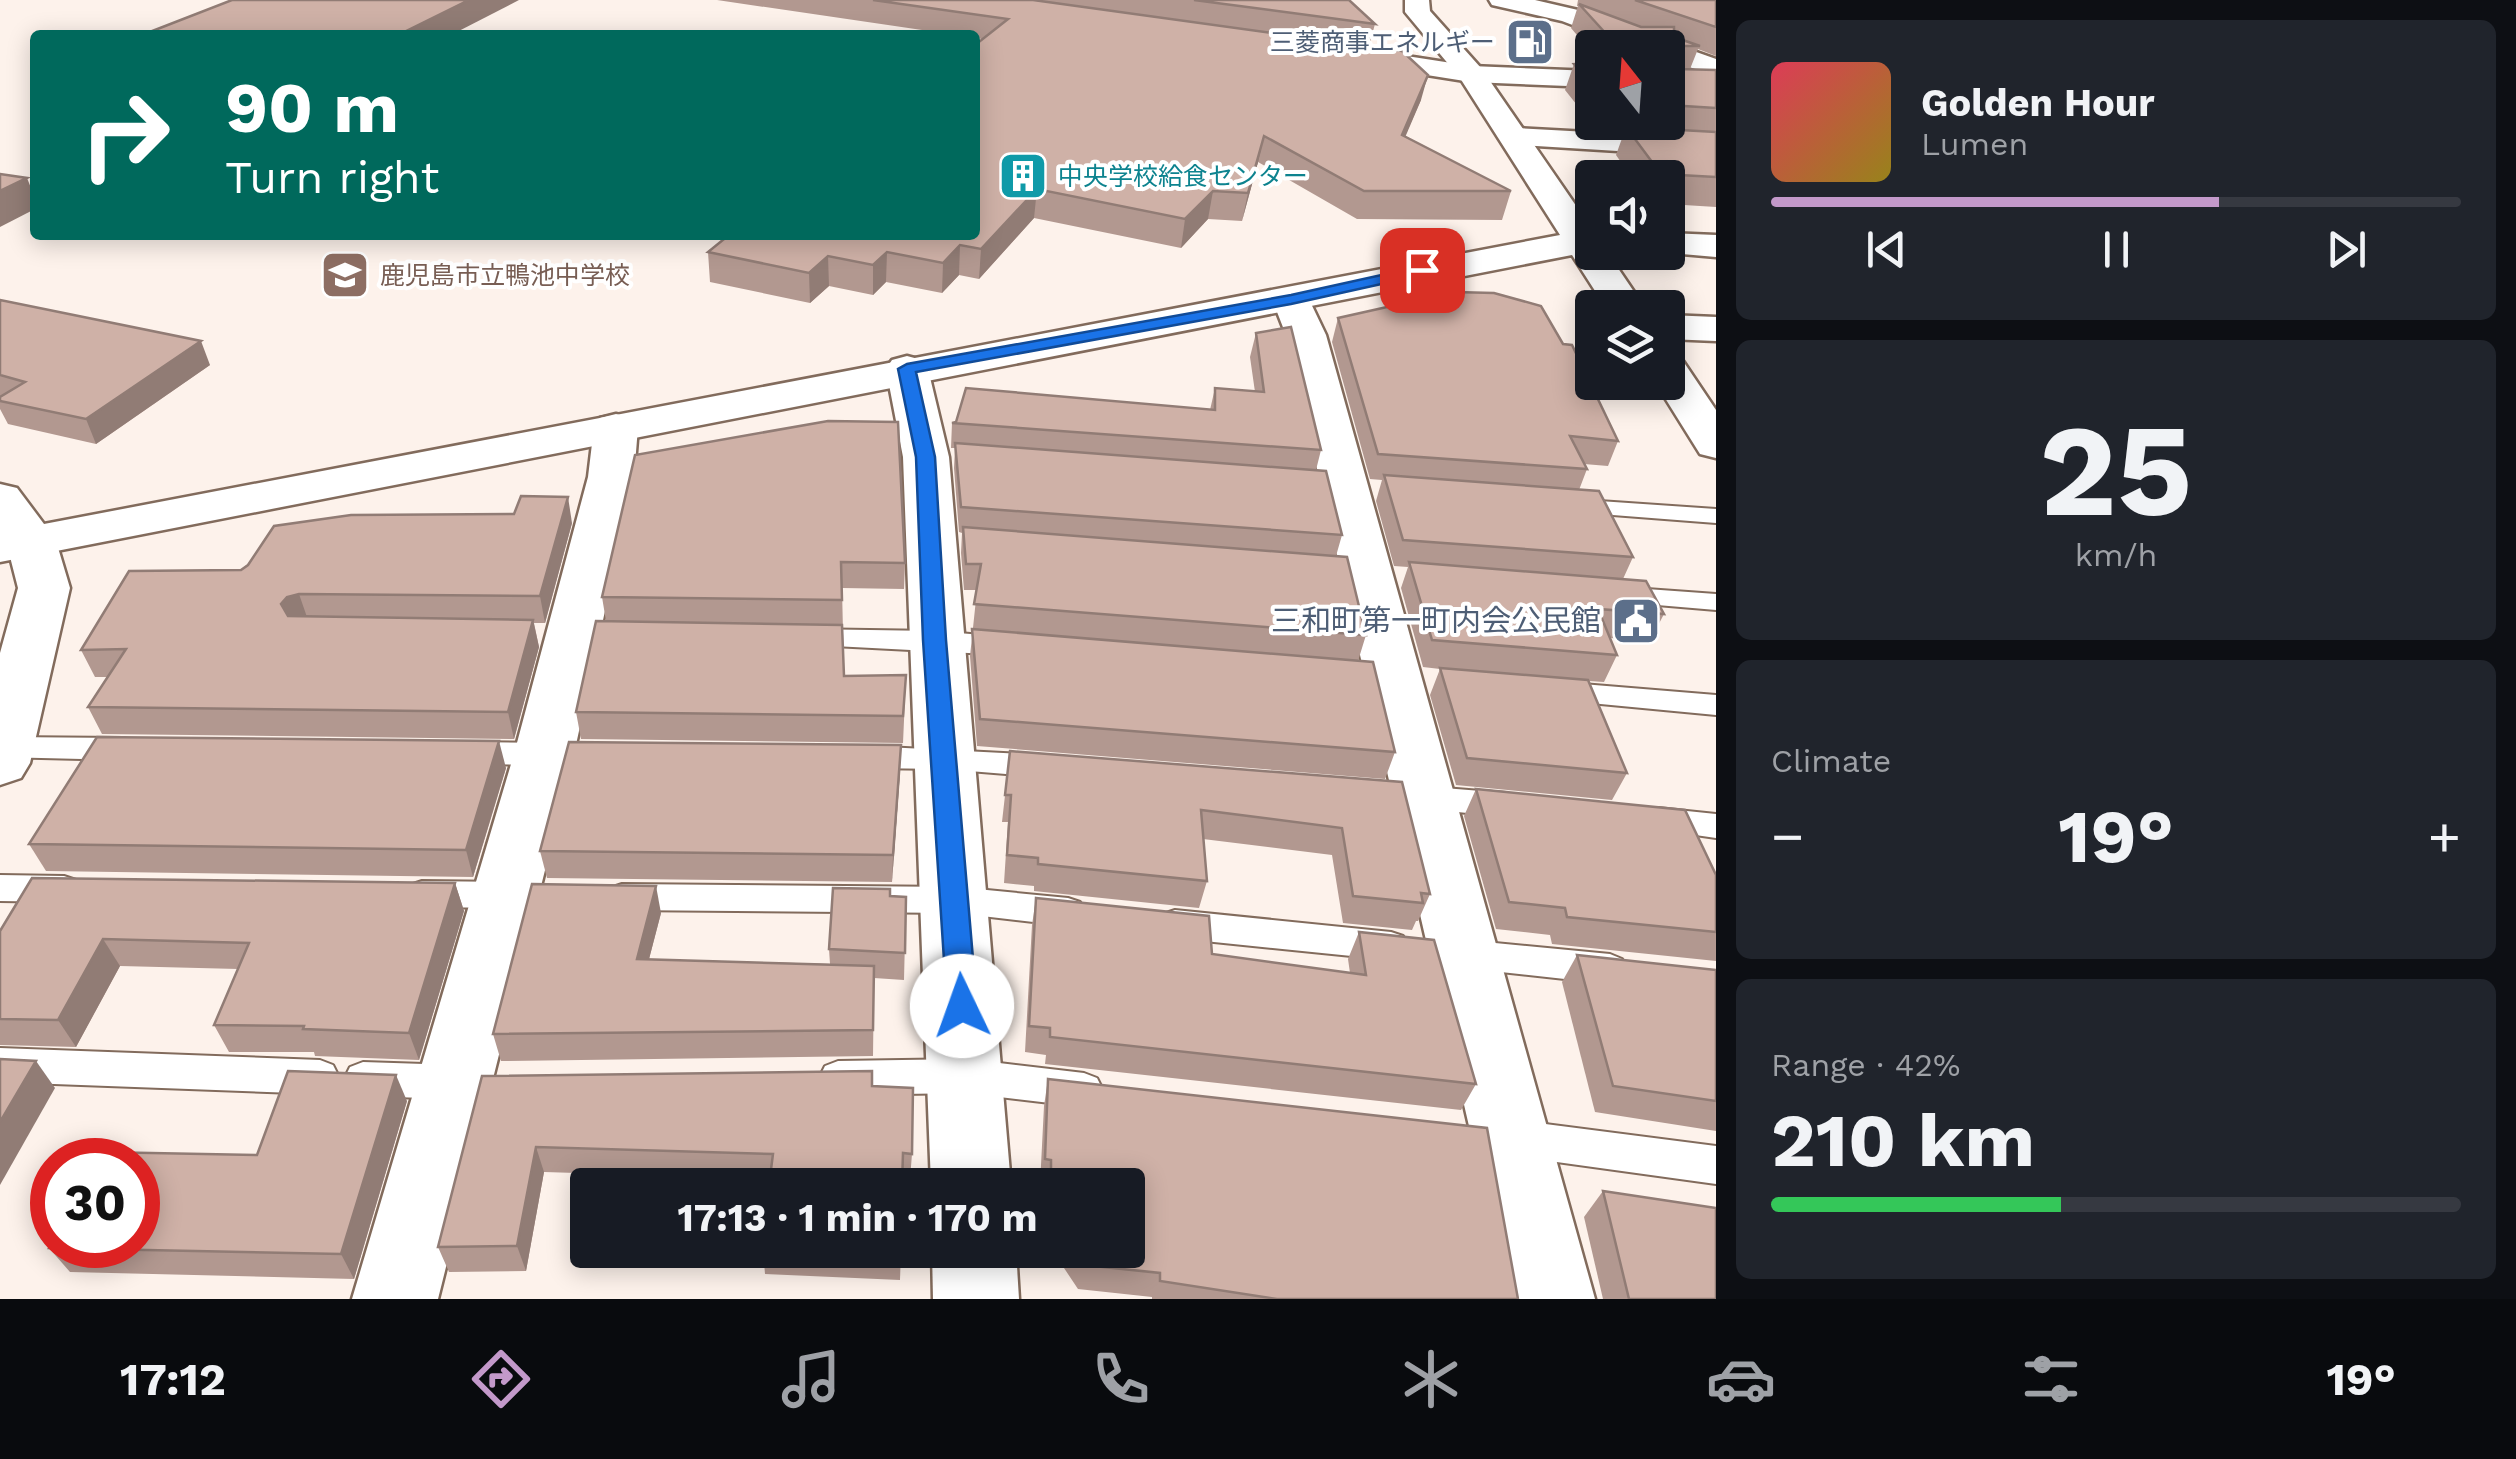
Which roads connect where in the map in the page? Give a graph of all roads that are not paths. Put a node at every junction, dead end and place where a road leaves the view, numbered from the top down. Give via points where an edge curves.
1 (1501, 0) edge
2 (1424, 4) edge
3 (1610, 30) edge
4 (1324, 52) edge
5 (1685, 59) edge
6 (1715, 72) edge
7 (1472, 74) junction
8 (1575, 78) edge
9 (1685, 79) edge
10 (1515, 137) junction
11 (1716, 148) edge
12 (1575, 222) edge
13 (1575, 241) edge
14 (1685, 245) edge
15 (1716, 246) edge
16 (1291, 300) junction
17 (1685, 327) edge
18 (1716, 329) edge
19 (907, 369) junction
20 (1685, 392) edge
21 (1709, 424) edge
22 (616, 427) junction
23 (1554, 504) edge
24 (1716, 516) edge
25 (10, 529) edge
26 (1600, 594) edge
27 (1716, 602) edge
28 (776, 638) edge
29 (934, 640) junction
30 (1030, 648) edge
31 (1527, 689) edge
32 (1716, 705) edge
33 (156, 750) edge
34 (446, 753) edge
35 (563, 754) junction
36 (2, 756) edge
37 (830, 757) edge
38 (945, 758) junction
39 (1079, 769) edge
40 (1406, 796) junction
41 (1541, 809) edge
42 (1619, 816) edge
43 (1716, 826) edge
44 (0, 888) edge
45 (95, 889) edge
46 (388, 894) edge
47 (525, 896) junction
48 (584, 896) edge
49 (956, 900) junction
50 (1093, 915) edge
51 (1151, 921) edge
52 (1464, 954) junction
53 (1638, 972) edge
54 (0, 1065) edge
55 (966, 1076) junction
56 (808, 1078) edge
57 (474, 1082) junction
58 (1121, 1094) edge
59 (1491, 1135) junction
60 (1716, 1165) edge
61 (970, 1168) edge
62 (975, 1268) edge
63 (395, 1299) edge
64 (976, 1299) edge
65 (1552, 1299) edge

1 - 3 street
2 - 7 street
4 - 7 street
5 - 6 street
6 - 9 street
7 - 8 street
7 - 10 street
10 - 11 street
10 - 12 street
13 - 16 street
14 - 15 street
16 - 19 street
16 - 40 street via 1306,335 1368,576
17 - 18 street
19 - 22 street
19 - 29 street via 935,458 940,542
20 - 21 street
22 - 25 street
22 - 35 street
23 - 24 lane
25 - 36 street via 44,588
26 - 27 lane
28 - 29 lane
29 - 30 lane
29 - 38 street
31 - 32 lane
33 - 36 lane
34 - 35 lane
35 - 47 street
37 - 38 lane
38 - 39 lane
38 - 49 street
40 - 41 lane
40 - 52 street
42 - 43 lane
44 - 45 lane
46 - 47 lane
47 - 57 street
48 - 49 lane
49 - 50 lane
49 - 55 street
51 - 52 lane
52 - 53 lane
52 - 59 street
54 - 57 lane
55 - 56 lane
55 - 58 lane
55 - 61 street
57 - 63 street
59 - 60 lane
59 - 65 street
62 - 64 street

